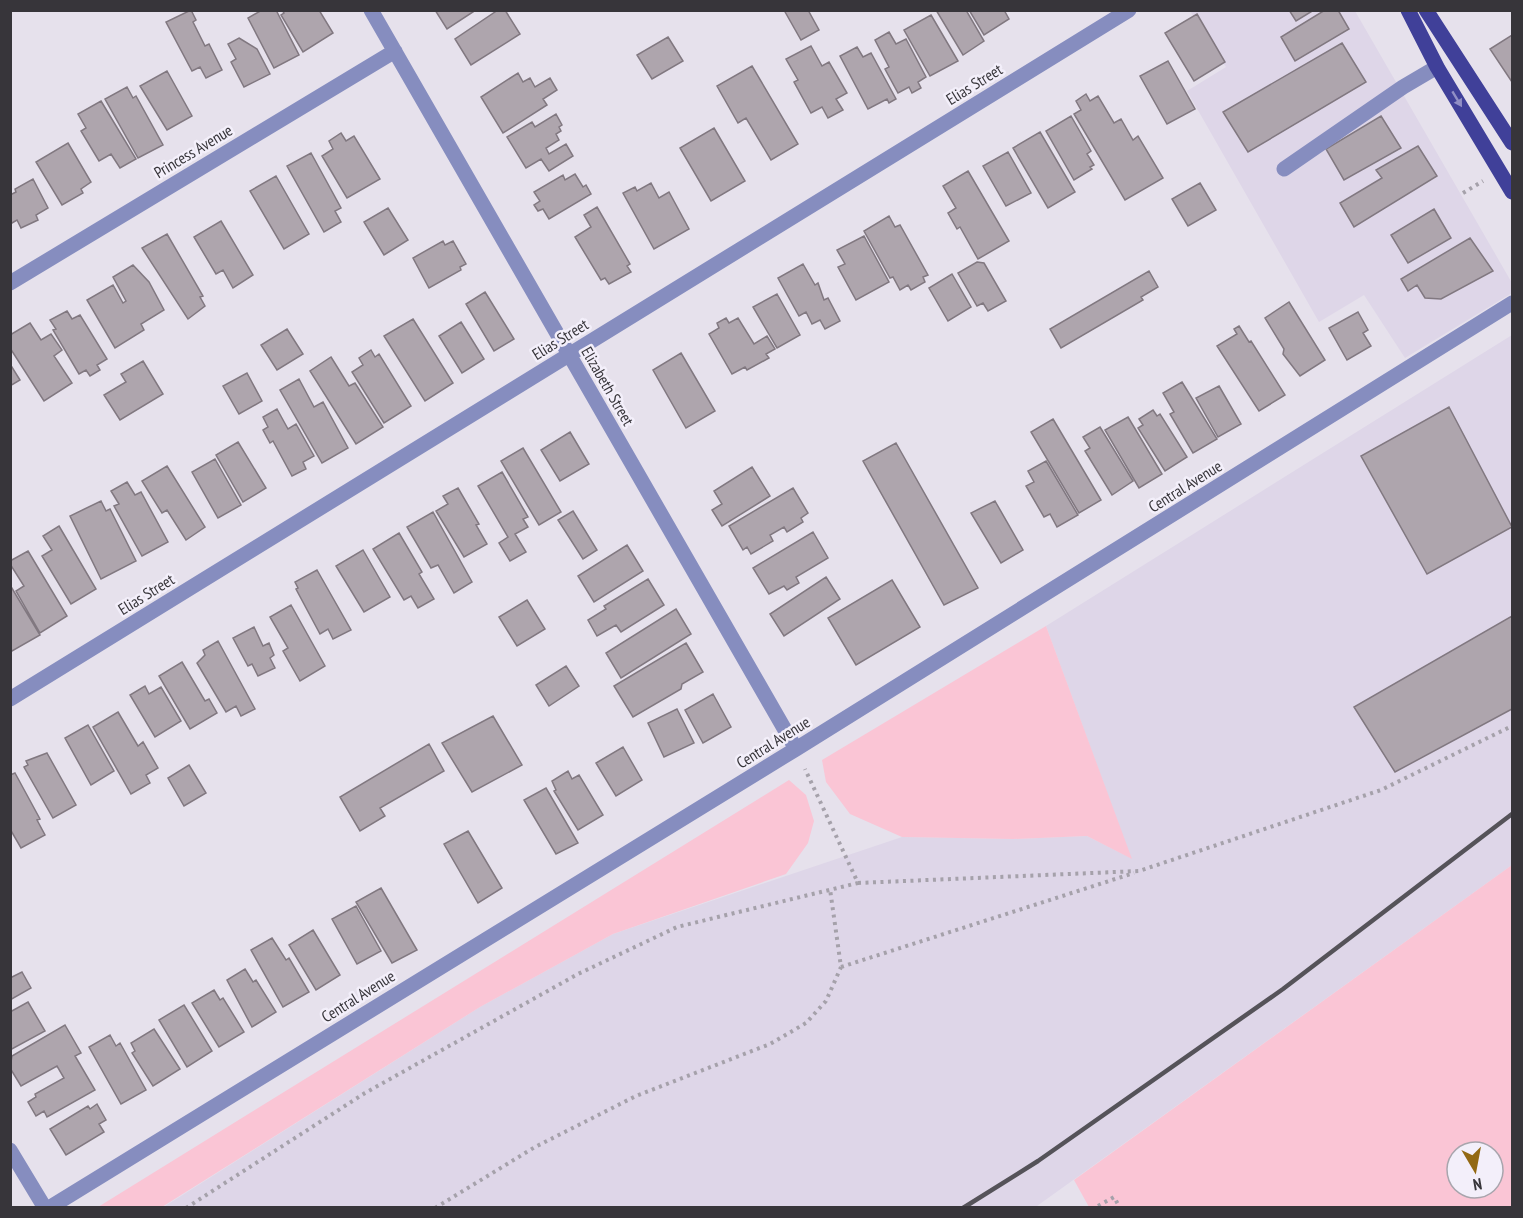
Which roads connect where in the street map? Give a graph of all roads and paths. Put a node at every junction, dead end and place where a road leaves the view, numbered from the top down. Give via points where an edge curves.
1 (371, 10) edge
2 (1129, 10) edge
3 (1408, 10) edge
4 (1426, 10) edge
5 (395, 51) junction
6 (1437, 67) junction
7 (1512, 143) edge
8 (1284, 169) dead end
9 (1512, 192) edge
10 (10, 283) edge
11 (1512, 303) edge
12 (569, 354) junction
13 (10, 699) edge
14 (1512, 726) edge
15 (796, 749) junction
16 (1139, 871) junction
17 (858, 883) junction
18 (830, 889) junction
19 (841, 967) junction
20 (10, 1150) edge
21 (1098, 1206) dead end
22 (47, 1208) edge
23 (186, 1208) edge
24 (435, 1208) edge
25 (1120, 1208) edge

1 - 5 street, Elizabeth Street
2 - 12 street, Elias Street
3 - 6 main road
4 - 7 main road
5 - 10 street, Princess Avenue
5 - 12 street, Elizabeth Street
6 - 8 street
6 -> 9 main road
11 - 15 street, Central Avenue
12 - 13 street, Elias Street
12 - 15 street, Elizabeth Street
14 - 16 path via 1381,790
15 - 17 path
15 - 22 street, Central Avenue
16 - 17 path
16 - 19 path
17 - 18 path
18 - 19 path
18 - 23 path via 677,927 578,974 365,1093
19 - 24 path via 826,1001 806,1023 770,1044 636,1095 536,1147
20 - 22 street
21 - 25 path via 1114,1197

